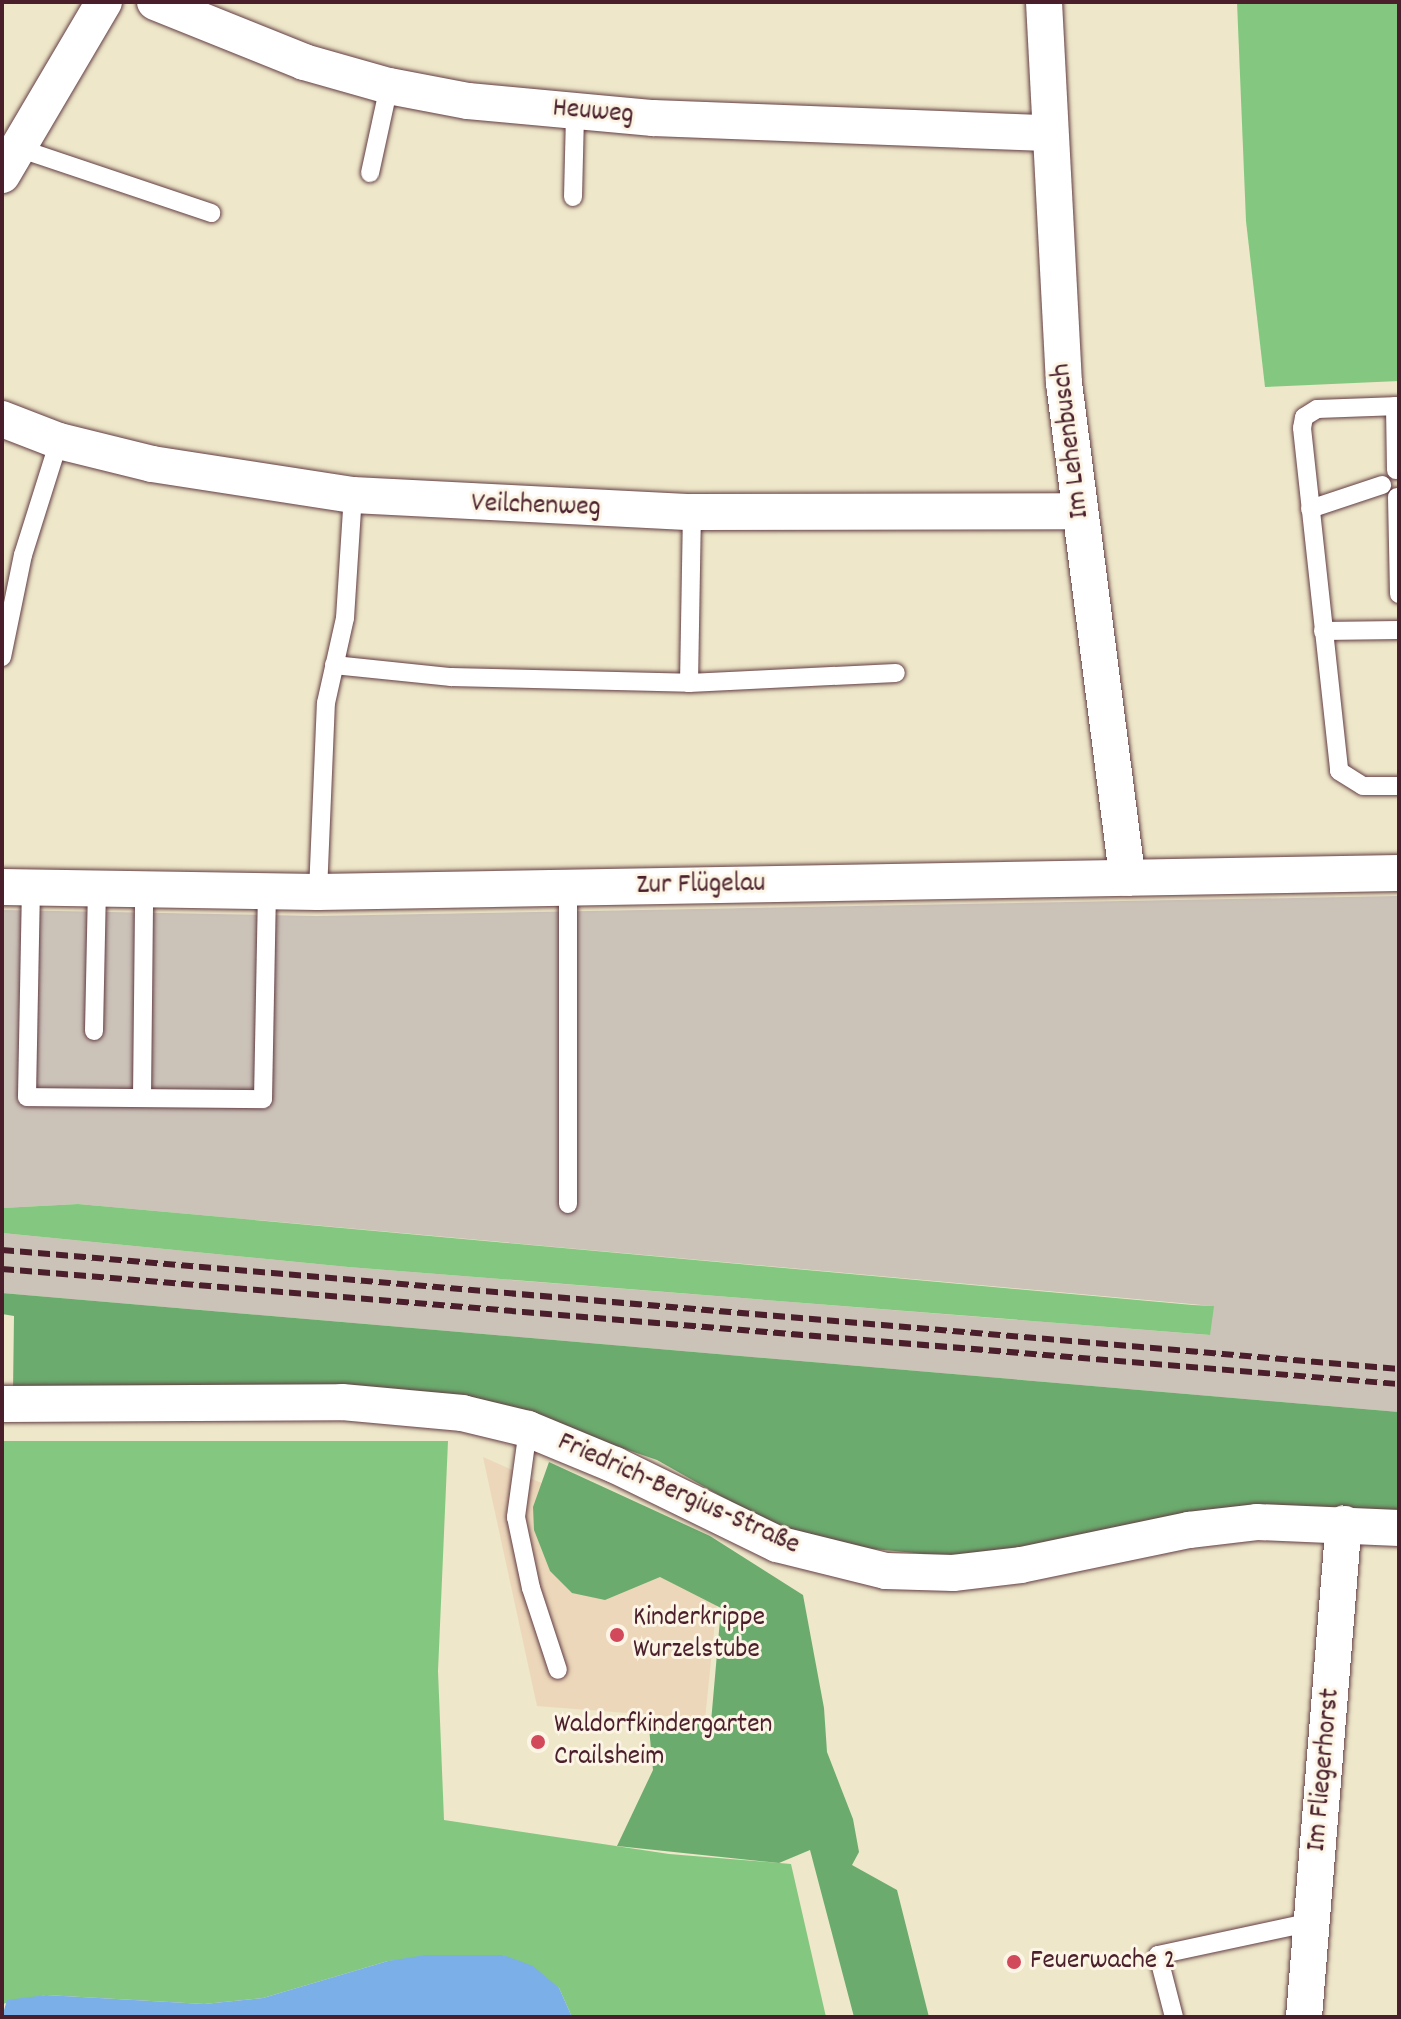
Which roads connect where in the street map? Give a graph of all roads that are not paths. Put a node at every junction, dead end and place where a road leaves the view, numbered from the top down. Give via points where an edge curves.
1 (104, 2) edge
2 (155, 2) edge
3 (1044, 2) edge
4 (389, 86) junction
5 (575, 113) junction
6 (1047, 133) junction
7 (10, 161) edge
8 (370, 173) dead end
9 (573, 197) dead end
10 (211, 213) dead end
11 (1397, 406) edge
12 (2, 419) edge
13 (59, 441) junction
14 (1397, 470) edge
15 (1393, 492) edge
16 (353, 495) junction
17 (1310, 509) junction
18 (1080, 511) junction
19 (692, 512) junction
20 (1399, 594) edge
21 (1399, 630) edge
22 (1323, 631) junction
23 (2, 657) edge
24 (334, 665) junction
25 (896, 673) dead end
26 (689, 683) junction
27 (1399, 786) edge
28 (1399, 873) edge
29 (1127, 878) junction
30 (16, 887) edge
31 (568, 888) junction
32 (97, 889) junction
33 (144, 890) junction
34 (267, 891) junction
35 (318, 892) junction
36 (94, 1031) dead end
37 (142, 1098) junction
38 (568, 1204) dead end
39 (2, 1404) edge
40 (528, 1429) junction
41 (1344, 1524) junction
42 (1399, 1528) edge
43 (558, 1670) dead end
44 (1312, 1922) junction
45 (1174, 2017) edge
46 (1304, 2017) edge

1 - 7 street
2 - 4 street, Heuweg via 279,53
3 - 6 street, Im Lehenbusch
4 - 5 street, Heuweg
4 - 8 lane
5 - 6 street, Heuweg
5 - 9 lane
6 - 18 street, Im Lehenbusch via 1064,383
7 - 10 lane
11 - 14 lane
11 - 17 lane via 1317,409 1304,417
12 - 13 street, Veilchenweg
13 - 16 street, Veilchenweg via 152,464
13 - 23 lane via 23,555
14 - 15 lane via 1383,477
15 - 17 lane
15 - 20 lane
16 - 19 street, Veilchenweg
16 - 24 lane via 345,618
17 - 22 lane
18 - 19 street, Veilchenweg
18 - 29 street, Im Lehenbusch
19 - 26 lane
21 - 22 lane
22 - 27 lane via 1339,771 1363,786
24 - 26 lane via 451,677
24 - 35 lane via 326,703
25 - 26 lane
28 - 29 street, Zur Flügelau
29 - 31 street, Zur Flügelau
30 - 32 street, Zur Flügelau
30 - 37 lane via 27,1097
31 - 35 street, Zur Flügelau
31 - 38 lane
32 - 33 street, Zur Flügelau
32 - 36 lane
33 - 34 street, Zur Flügelau
33 - 37 lane
34 - 35 street, Zur Flügelau
34 - 37 lane via 263,1099
39 - 40 street, Friedrich-Bergius-Straße via 342,1402 462,1413
40 - 41 street, Friedrich-Bergius-Straße via 777,1544 886,1571 953,1573 1021,1565 1243,1524
40 - 43 lane via 516,1517 531,1588
41 - 42 street, Friedrich-Bergius-Straße
41 - 44 street, Im Fliegerhorst
44 - 45 lane via 1158,1955
44 - 46 street, Im Fliegerhorst

